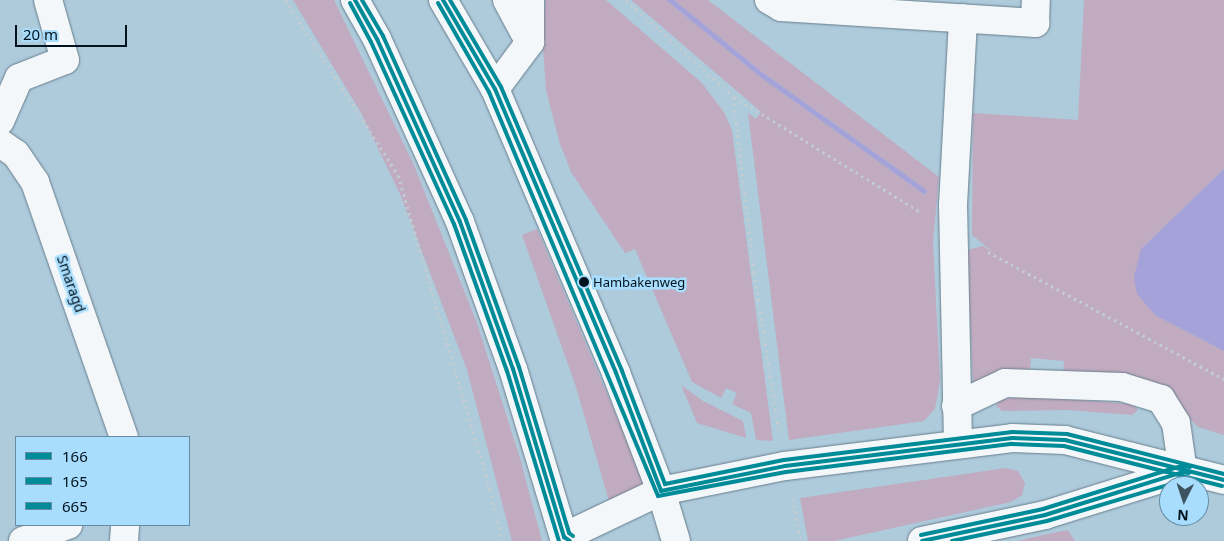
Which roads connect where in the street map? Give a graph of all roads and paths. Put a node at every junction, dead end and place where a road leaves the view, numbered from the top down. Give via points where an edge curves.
1 (48, 0) edge
2 (285, 0) edge
3 (355, 0) edge
4 (443, 0) edge
5 (507, 0) edge
6 (530, 0) edge
7 (626, 0) edge
8 (769, 0) edge
9 (1036, 0) edge
10 (963, 18) junction
11 (530, 42) junction
12 (495, 89) junction
13 (733, 96) junction
14 (0, 121) edge
15 (0, 143) edge
16 (955, 234) junction
17 (1224, 379) edge
18 (956, 406) junction
19 (124, 436) edge
20 (958, 443) junction
21 (785, 466) junction
22 (1183, 472) junction
23 (1224, 480) edge
24 (662, 491) junction
25 (65, 526) edge
26 (125, 526) edge
27 (566, 540) edge
28 (23, 541) edge
29 (124, 541) edge
30 (502, 541) edge
31 (676, 541) edge
32 (801, 541) edge
33 (922, 541) edge

1 - 14 main road via 65,60 19,78
2 - 30 path via 398,175 490,489
3 - 27 main road via 377,39 460,222 513,369
4 - 12 main road
5 - 11 main road
6 - 11 main road
7 - 13 path
8 - 10 main road via 781,7
9 - 10 main road via 1035,23
10 - 16 main road via 953,205
11 - 12 main road
12 - 24 main road via 616,372
13 - 16 path
13 - 21 path via 754,274
15 - 19 main road, Smaragd via 16,154 35,182
16 - 17 path
16 - 18 main road
18 - 20 main road
18 - 22 main road via 1005,384 1122,387 1161,399 1176,423
20 - 21 main road
20 - 22 main road via 1012,438 1065,440
21 - 24 main road
21 - 32 path
22 - 23 main road
22 - 33 main road via 1046,515
24 - 27 main road
24 - 31 main road
25 - 28 main road
26 - 29 main road

